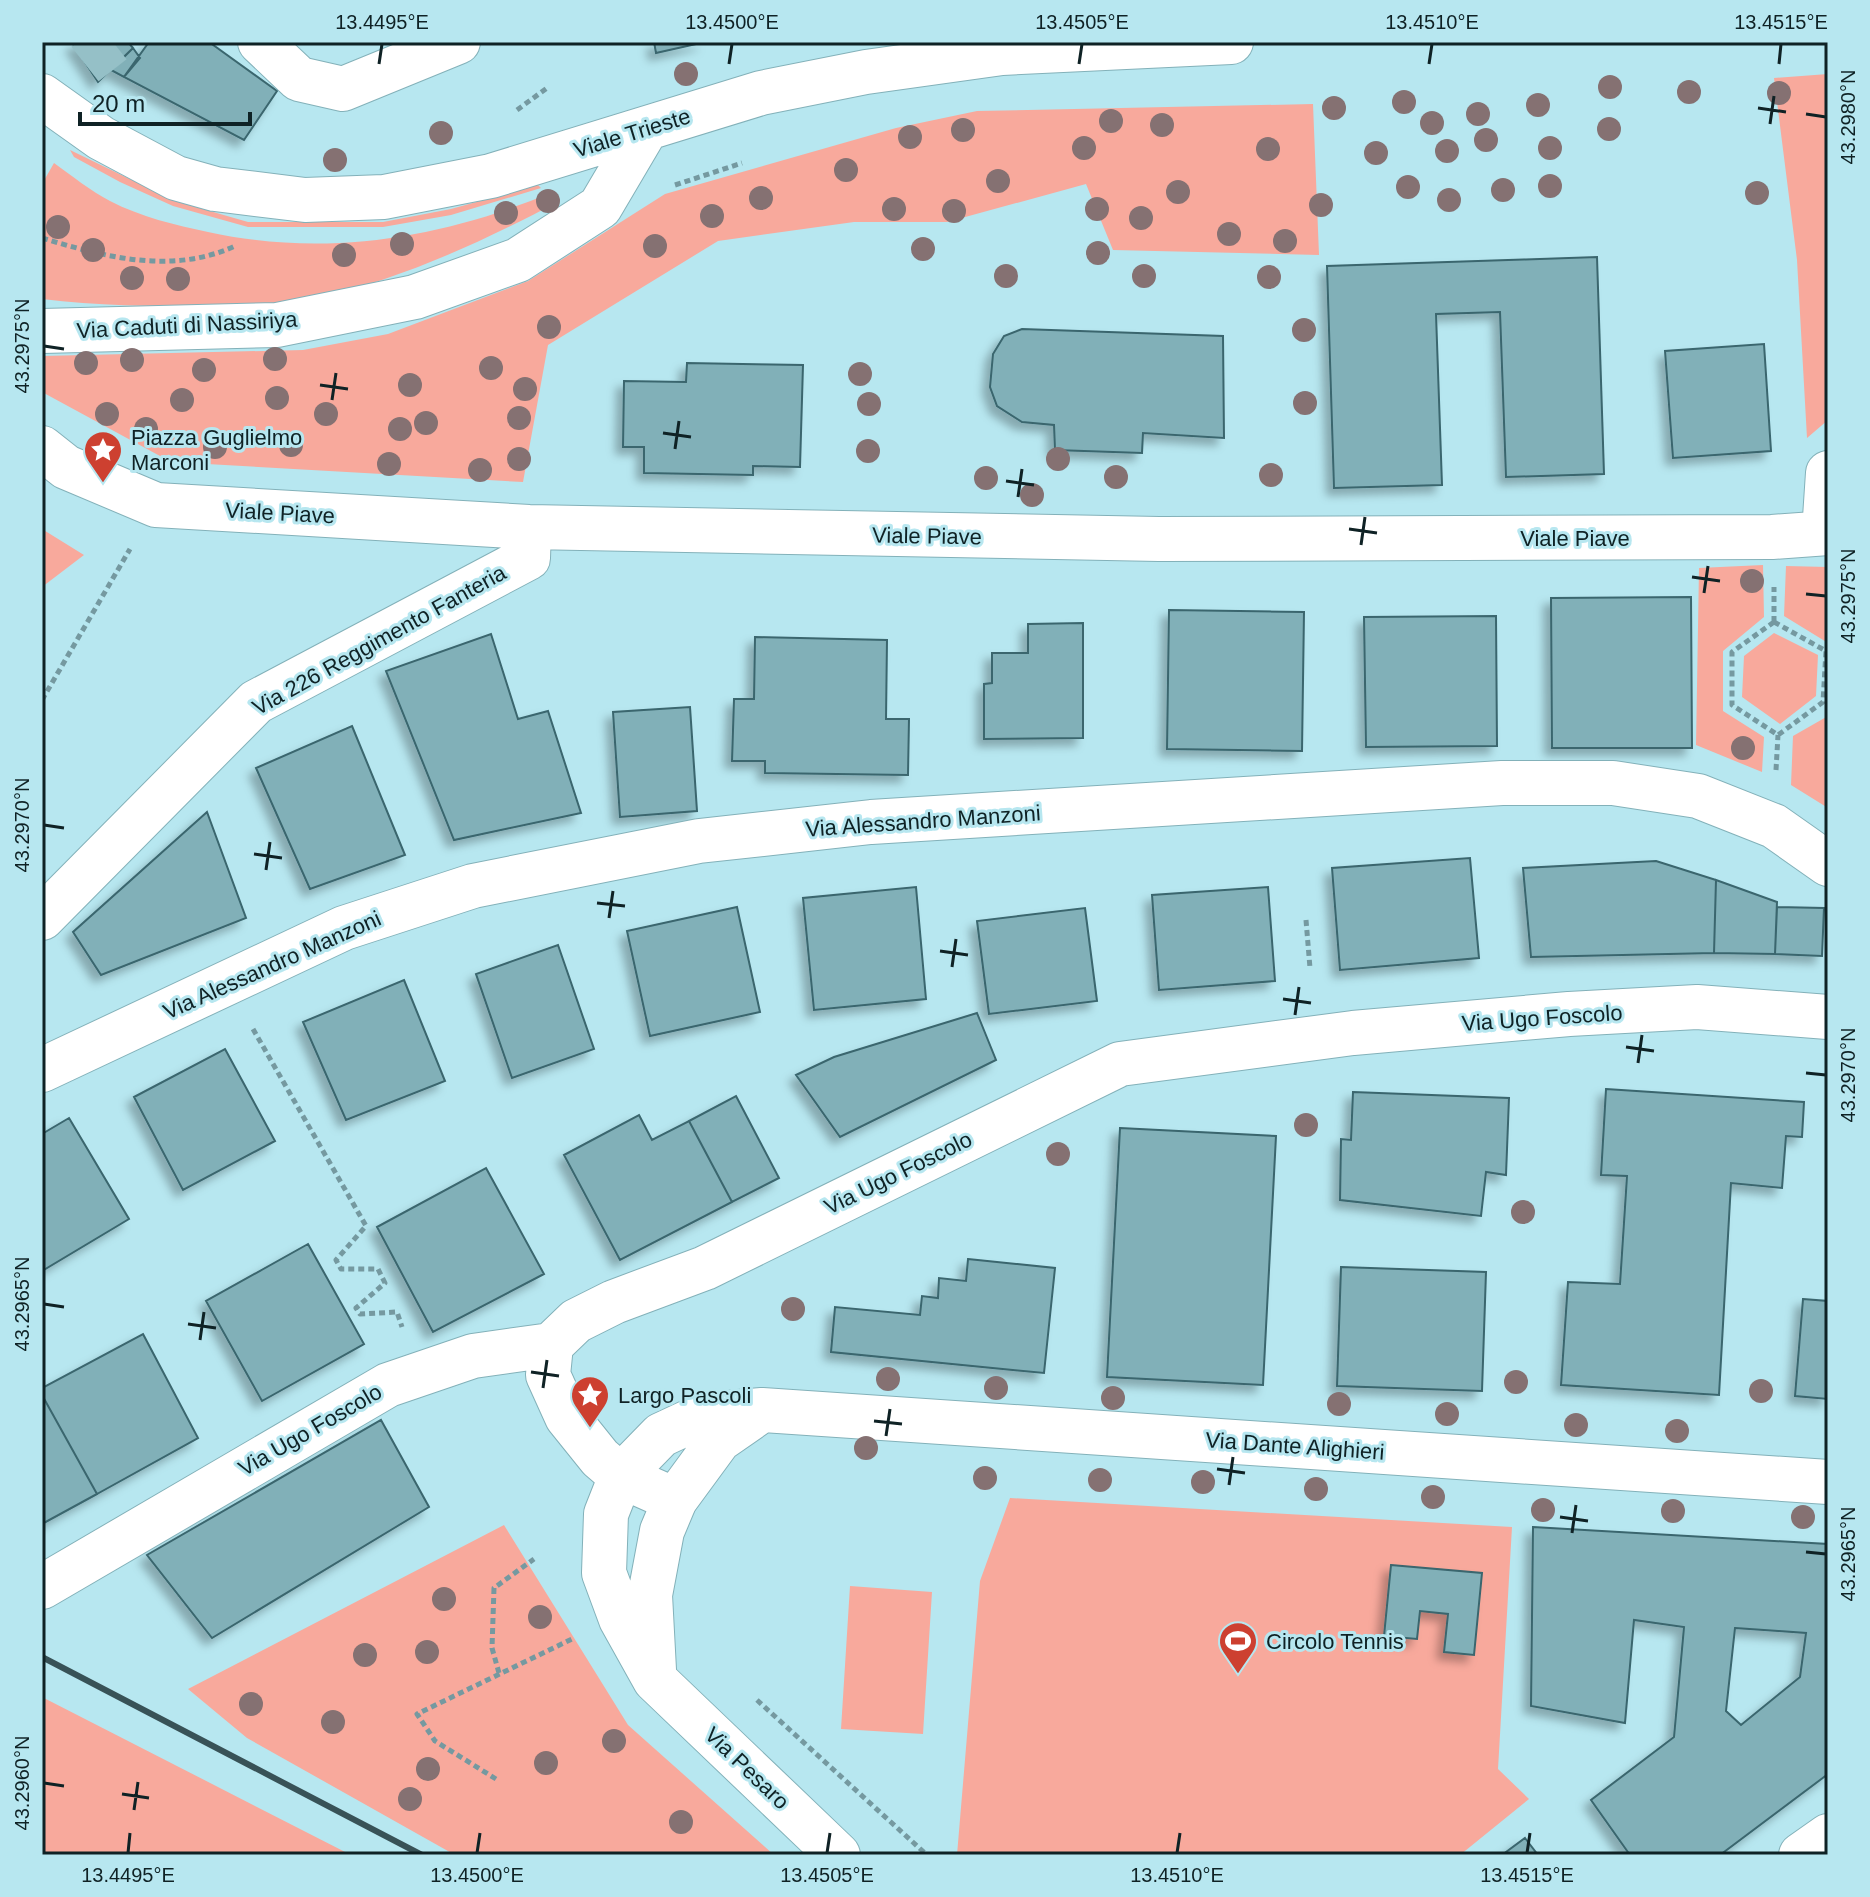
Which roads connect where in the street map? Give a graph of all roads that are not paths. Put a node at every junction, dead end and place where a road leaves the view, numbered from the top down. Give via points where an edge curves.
1 (260, 42) edge
2 (458, 42) edge
3 (1231, 42) edge
4 (48, 101) edge
5 (646, 129) junction
6 (42, 331) edge
7 (42, 448) edge
8 (1828, 473) edge
9 (529, 527) junction
10 (1826, 533) edge
11 (1828, 864) edge
12 (42, 918) edge
13 (1828, 1017) edge
14 (42, 1070) edge
15 (551, 1345) junction
16 (762, 1410) junction
17 (621, 1476) junction
18 (1828, 1482) edge
19 (675, 1500) junction
20 (42, 1587) edge
21 (655, 1680) junction
22 (1828, 1836) edge
23 (838, 1855) edge
24 (1801, 1855) edge

1 - 2 street via 299,79 343,89
3 - 5 street, Viale Trieste via 1002,53 866,72 761,93
4 - 5 street, Viale Trieste via 101,138 176,178 215,189 305,200 384,197 491,176
5 - 6 street, Via Caduti di Nassiriya via 600,207 518,260 415,297 277,325
7 - 9 street, Viale Piave via 66,467 156,505
8 - 10 street
9 - 10 street, Viale Piave via 1159,539
9 - 12 street, Via 226 Reggimento Fanteria via 528,558 256,702
11 - 14 street, Via Alessandro Manzoni via 1774,826 1698,796 1613,783 1502,783 871,822 699,841 473,886 344,928
13 - 15 street, Via Ugo Foscolo via 1697,1007 1569,1014 1353,1033 1120,1064 705,1268 614,1302 576,1321
15 - 17 street via 548,1375 567,1417
15 - 20 street, Via Ugo Foscolo via 473,1356 388,1385
16 - 17 street via 704,1415 661,1435
16 - 18 street, Via Dante Alighieri
16 - 19 street via 719,1440
17 - 19 street
17 - 21 street, Via Pesaro via 606,1514 604,1573 621,1619
19 - 21 street via 662,1531 650,1595
21 - 23 street, Via Pesaro
22 - 24 street

